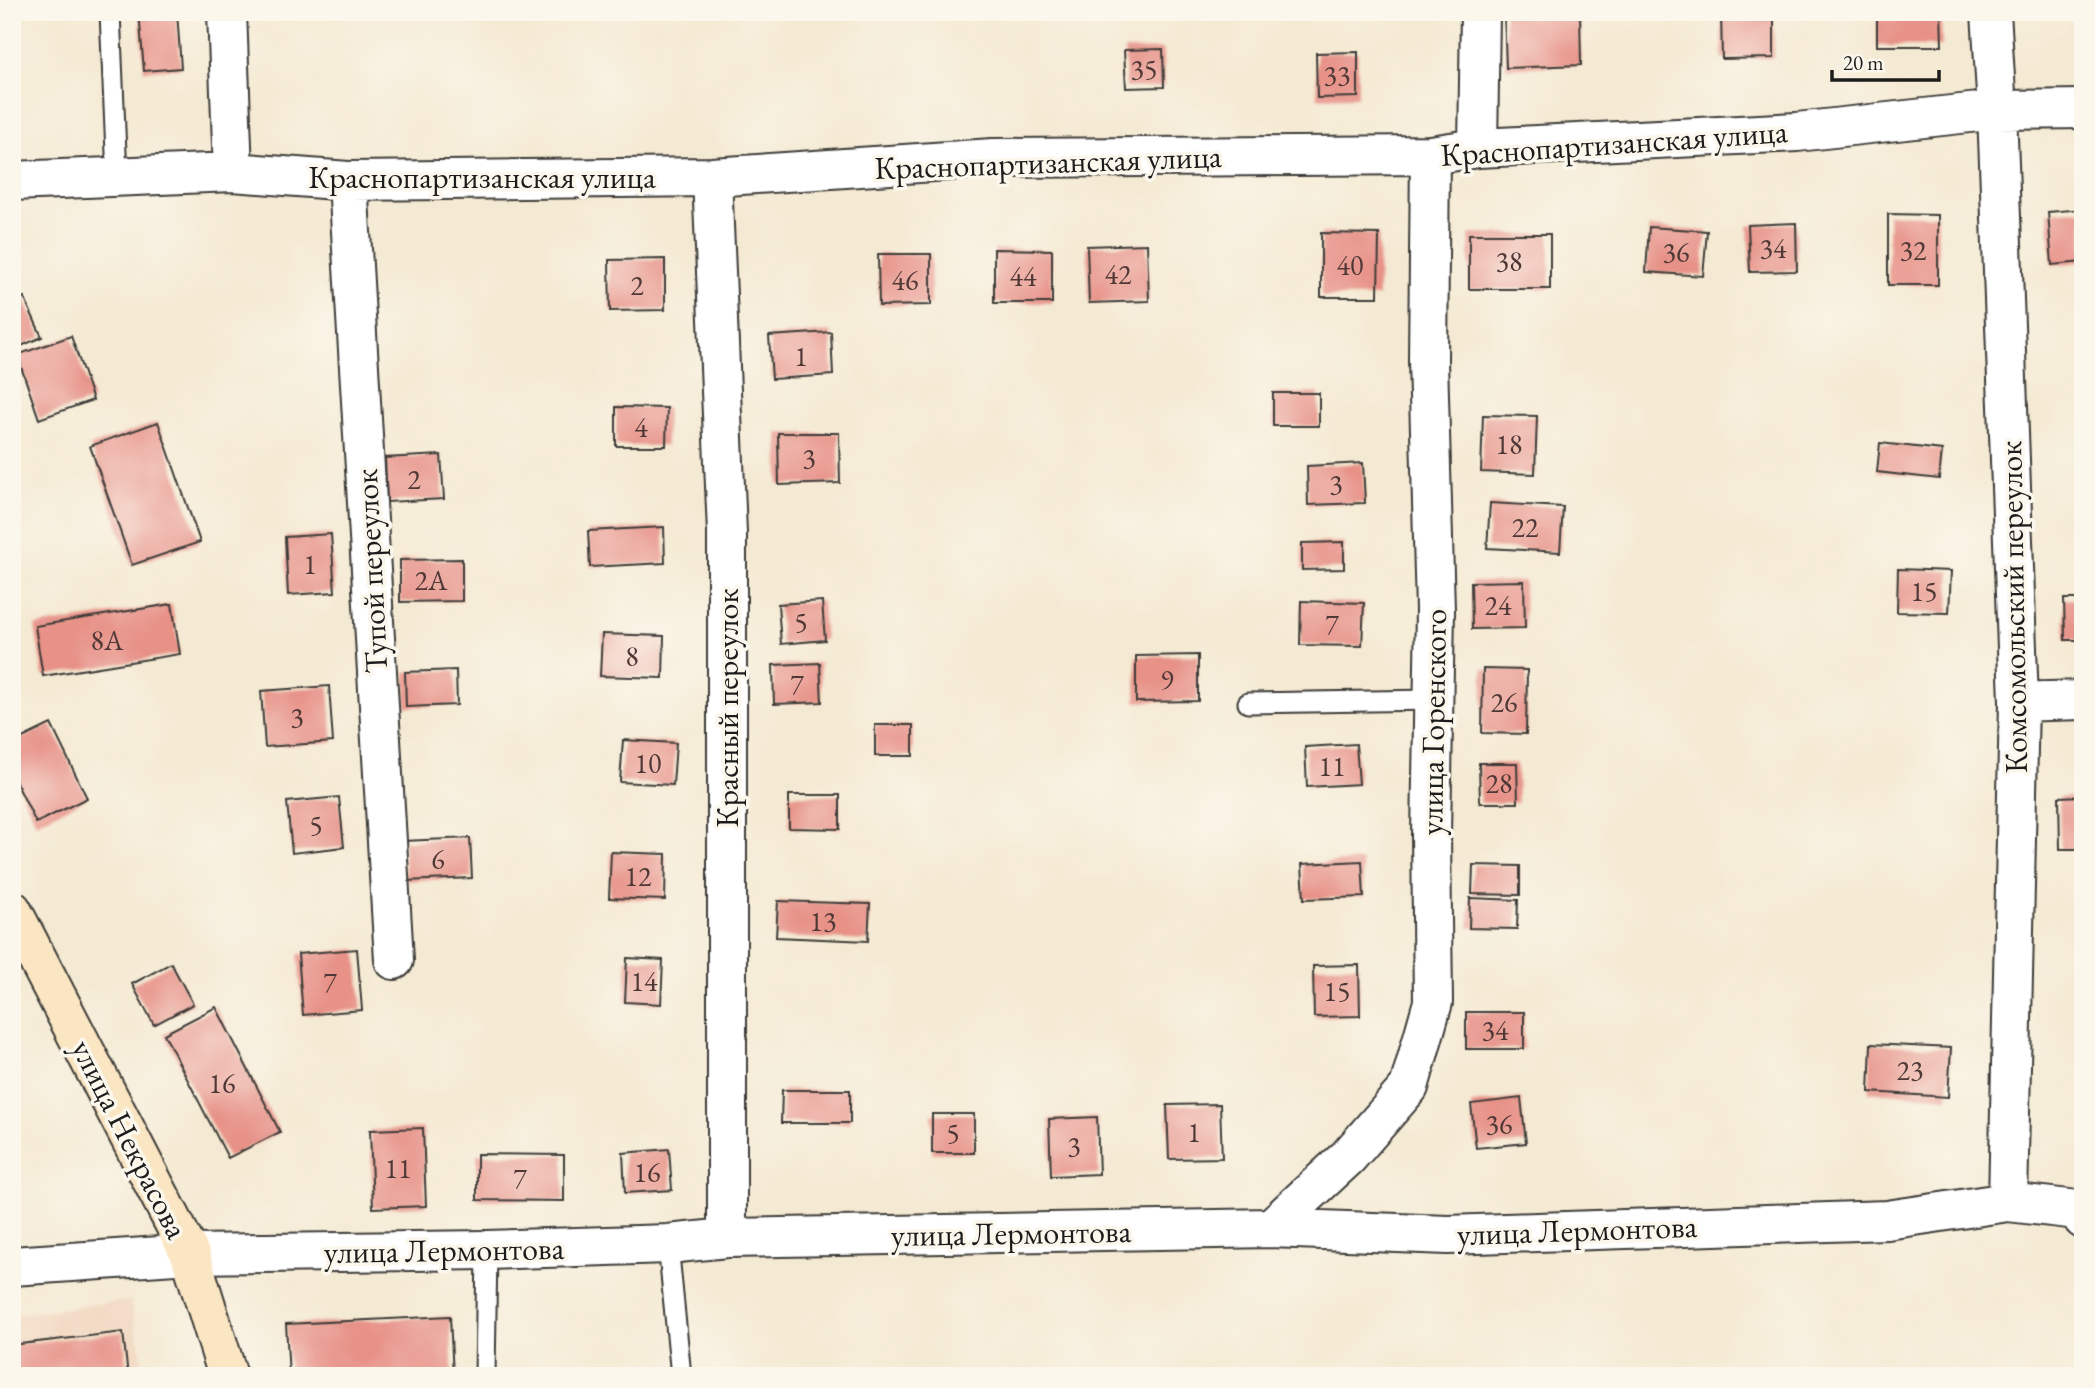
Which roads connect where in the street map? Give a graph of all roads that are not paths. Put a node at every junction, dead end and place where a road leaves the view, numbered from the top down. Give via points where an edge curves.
1 (110, 12) edge
2 (227, 12) edge
3 (1480, 12) edge
4 (1991, 12) edge
5 (2083, 109) edge
6 (1997, 110) junction
7 (1478, 148) junction
8 (1430, 155) junction
9 (233, 172) junction
10 (117, 177) junction
11 (712, 177) junction
12 (12, 181) edge
13 (348, 181) junction
14 (1433, 700) junction
15 (2083, 700) edge
16 (2019, 702) junction
17 (1248, 703) dead end
18 (12, 910) edge
19 (394, 960) dead end
20 (2008, 1202) junction
21 (2081, 1213) edge
22 (1271, 1228) junction
23 (727, 1238) junction
24 (668, 1244) junction
25 (487, 1250) junction
26 (190, 1254) junction
27 (12, 1266) edge
28 (229, 1376) edge
29 (485, 1376) edge
30 (681, 1376) edge

1 - 10 lane
2 - 9 street
3 - 7 street
4 - 6 street, Комсомольский переулок
5 - 6 street, Краснопартизанская улица
6 - 7 street, Краснопартизанская улица via 1797,132
6 - 16 street, Комсомольский переулок
7 - 8 street, Краснопартизанская улица
8 - 11 street, Краснопартизанская улица via 993,158
8 - 14 street, улица Горенского
9 - 10 street, Краснопартизанская улица
9 - 13 street, Краснопартизанская улица
10 - 12 street, Краснопартизанская улица
11 - 13 street, Краснопартизанская улица
11 - 23 street, Красный переулок via 727,533
13 - 19 street, Тупой переулок
14 - 17 lane
14 - 22 street, улица Горенского via 1433,1002 1409,1087 1348,1157
15 - 16 street
16 - 20 street, Комсомольский переулок
18 - 26 street, улица Некрасова
20 - 21 street, улица Лермонтова
20 - 22 street, улица Лермонтова via 1873,1221 1448,1235
22 - 23 street, улица Лермонтова
23 - 24 street, улица Лермонтова
24 - 25 street, улица Лермонтова
24 - 30 lane
25 - 26 street, улица Лермонтова
25 - 29 lane
26 - 27 street, улица Лермонтова
26 - 28 street, улица Некрасова

